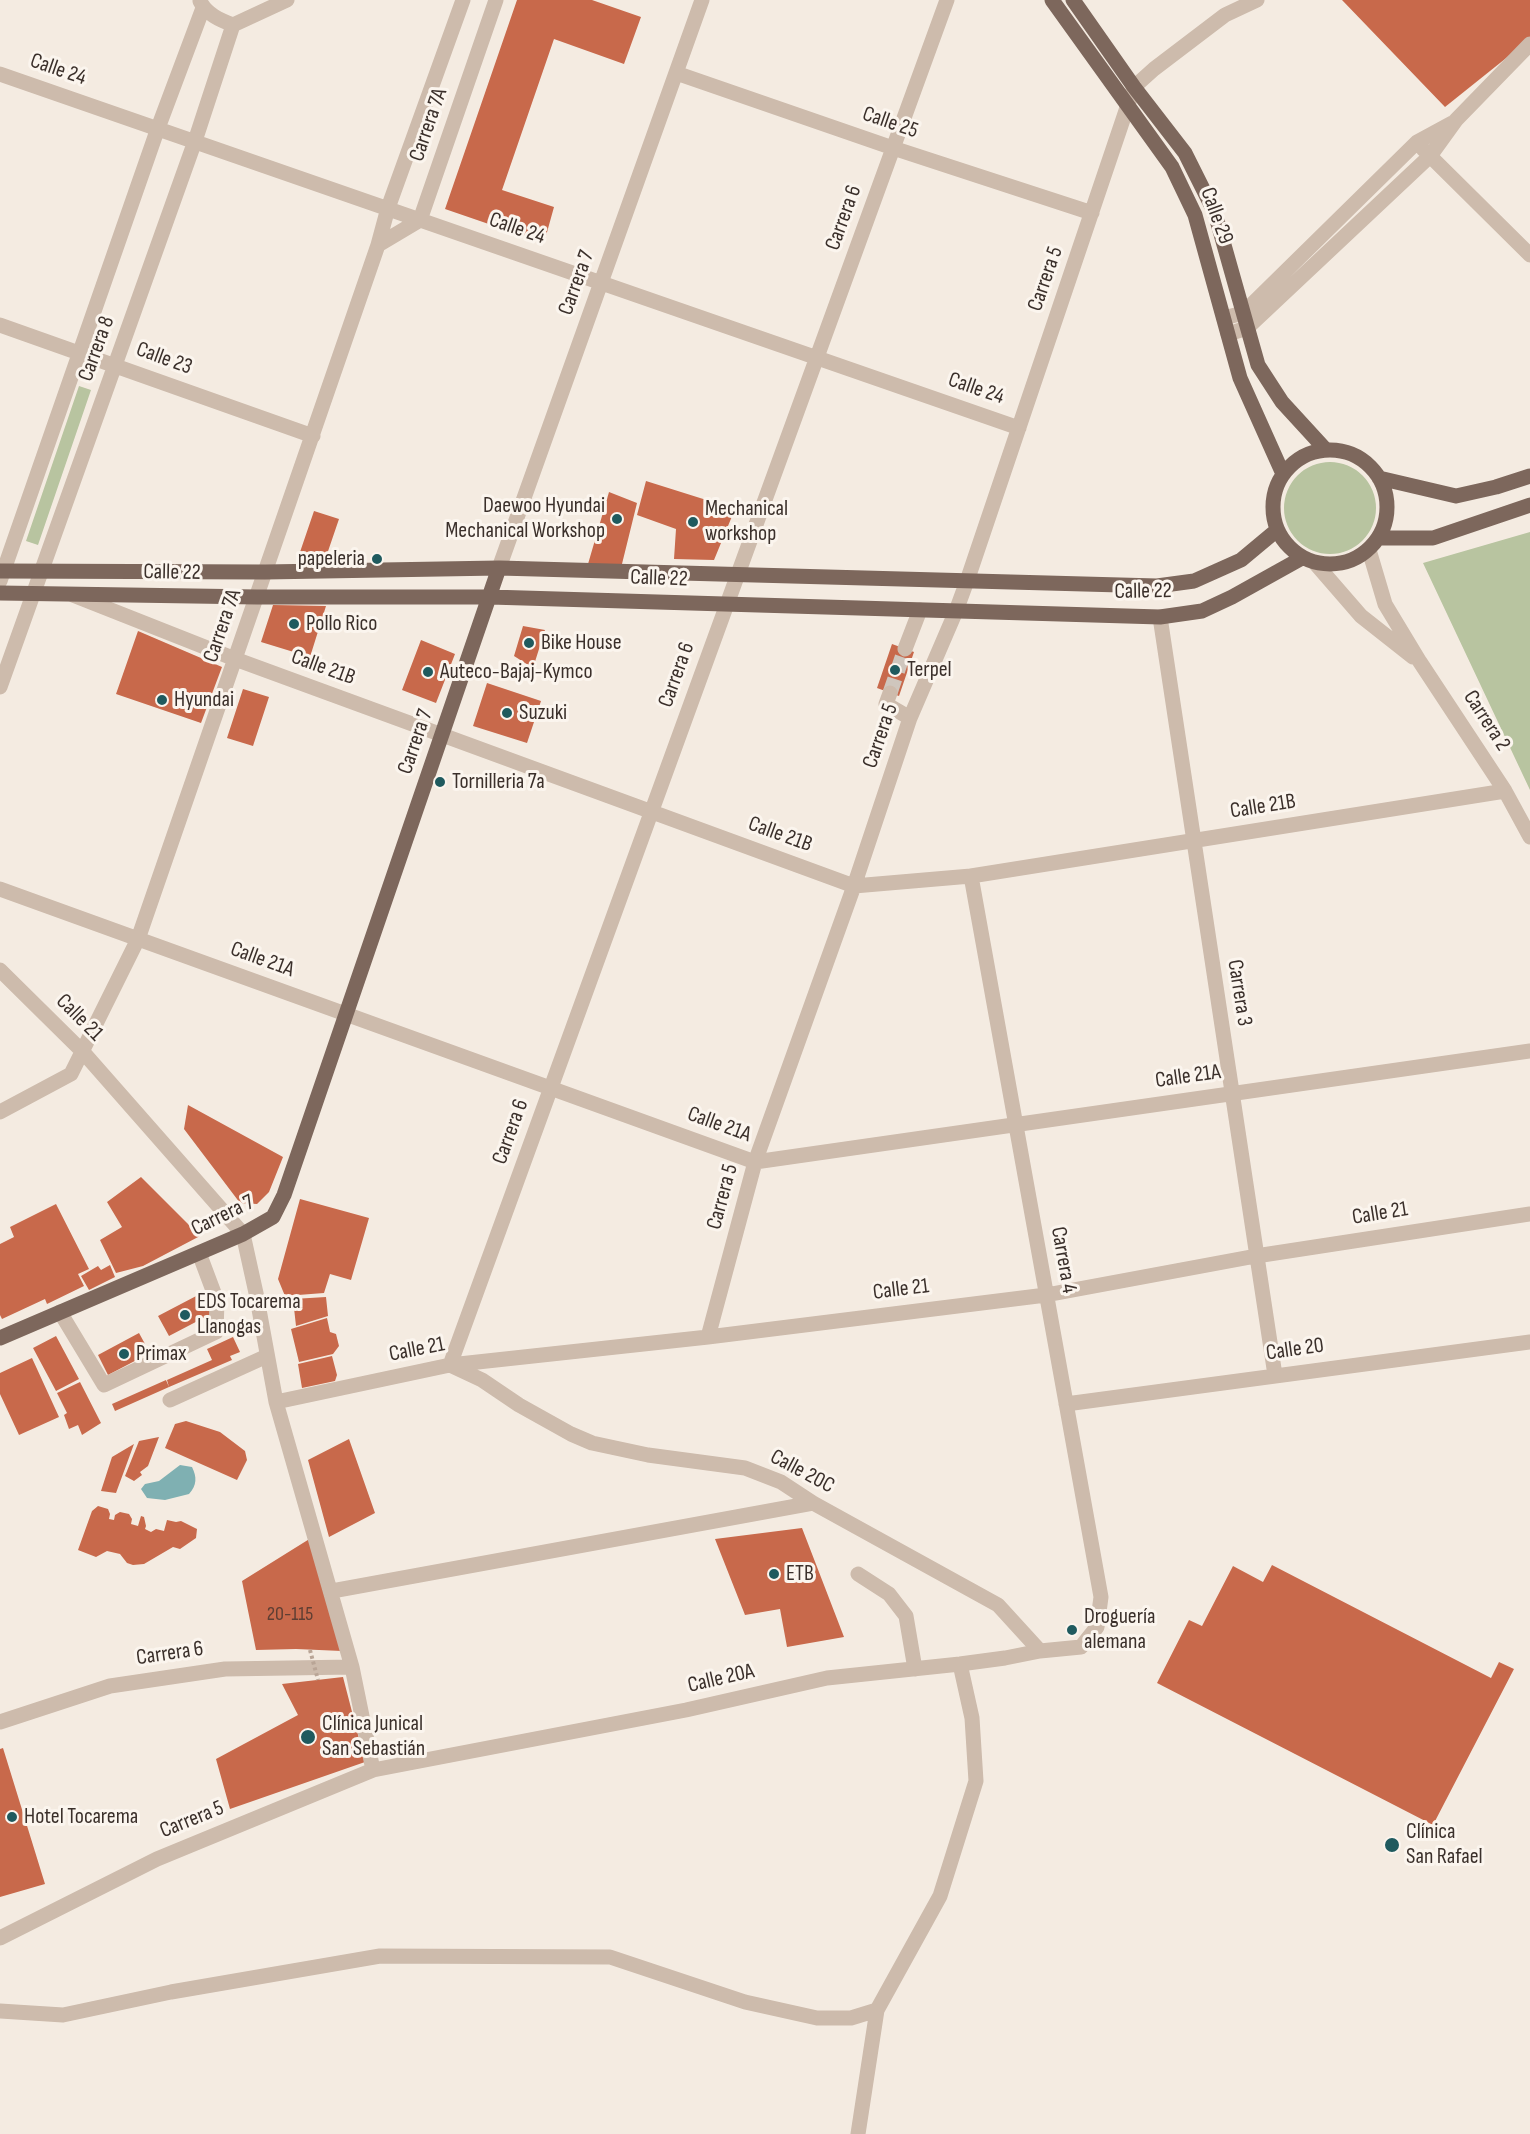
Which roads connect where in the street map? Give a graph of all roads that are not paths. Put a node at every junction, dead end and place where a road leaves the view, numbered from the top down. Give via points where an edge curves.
1 (287, 0) edge
2 (462, 0) edge
3 (496, 0) edge
4 (702, 0) edge
5 (947, 0) edge
6 (1052, 0) edge
7 (1073, 0) edge
8 (1257, 0) edge
9 (201, 4) edge
10 (233, 25) junction
11 (1530, 44) edge
12 (676, 73) junction
13 (0, 74) edge
14 (1134, 87) junction
15 (1127, 105) junction
16 (1456, 120) junction
17 (158, 128) junction
18 (195, 141) junction
19 (1417, 142) junction
20 (893, 148) junction
21 (1430, 156) junction
22 (388, 208) junction
23 (1092, 213) junction
24 (420, 220) junction
25 (378, 245) junction
26 (1530, 255) edge
27 (601, 282) junction
28 (1242, 313) junction
29 (1224, 318) junction
30 (0, 325) edge
31 (1247, 328) junction
32 (1228, 334) junction
33 (80, 353) junction
34 (817, 358) junction
35 (115, 365) junction
36 (1019, 428) junction
37 (313, 436) junction
38 (1326, 450) junction
39 (1283, 474) junction
40 (1530, 476) edge
41 (1379, 478) junction
42 (1530, 506) edge
43 (1277, 530) junction
44 (1374, 544) junction
45 (1309, 560) junction
46 (499, 568) junction
47 (41, 572) junction
48 (265, 572) junction
49 (1, 574) edge
50 (738, 575) junction
51 (967, 581) junction
52 (0, 593) edge
53 (33, 594) junction
54 (73, 595) junction
55 (257, 597) junction
56 (490, 597) junction
57 (728, 604) junction
58 (920, 610) junction
59 (957, 611) junction
60 (1160, 617) junction
61 (906, 649) tunnel mouth
62 (235, 659) junction
63 (1420, 662) junction
64 (0, 687) edge
65 (890, 693) dead end
66 (910, 718) junction
67 (442, 735) junction
68 (1505, 791) junction
69 (651, 811) junction
70 (1530, 837) edge
71 (1192, 841) junction
72 (971, 876) junction
73 (854, 886) junction
74 (0, 889) edge
75 (138, 939) junction
76 (0, 970) edge
77 (346, 1014) junction
78 (1530, 1051) edge
79 (83, 1052) junction
80 (551, 1088) junction
81 (1231, 1094) junction
82 (0, 1112) edge
83 (1016, 1125) junction
84 (755, 1162) junction
85 (1530, 1214) edge
86 (243, 1234) junction
87 (199, 1253) junction
88 (1256, 1256) junction
89 (1046, 1295) junction
90 (60, 1312) junction
91 (708, 1337) junction
92 (0, 1338) edge
93 (1530, 1342) edge
94 (267, 1356) junction
95 (450, 1365) junction
96 (1275, 1376) junction
97 (170, 1400) dead end
98 (276, 1402) junction
99 (1066, 1404) junction
100 (813, 1503) junction
101 (858, 1574) dead end
102 (332, 1591) junction
103 (1081, 1647) joint
104 (1040, 1651) junction
105 (960, 1664) junction
106 (352, 1666) junction
107 (915, 1669) junction
108 (0, 1722) edge
109 (373, 1770) junction
110 (0, 1938) edge
111 (878, 2010) junction
112 (0, 2012) edge
113 (858, 2134) edge

1 - 10 street
2 - 22 street, Carrera 7A
3 - 24 street, Carrera 7A
4 - 12 street, Carrera 7
5 - 20 street, Carrera 6
6 - 15 main road, Calle 29
7 - 14 main road, Calle 29
8 - 14 street via 1225,15
9 - 10 street, Carrera 8 via 218,19
9 - 17 street, Carrera 8
10 - 18 street, Carrera 8
11 - 16 street
12 - 20 street, Calle 25
12 - 27 street, Carrera 7
13 - 17 street, Calle 24
14 - 15 street, Carrera 5
14 - 28 main road, Calle 29 via 1185,153 1215,213
15 - 23 street, Carrera 5
15 - 29 main road, Calle 29 via 1172,167 1195,215
16 - 19 street
16 - 21 street
17 - 18 street, Calle 24
17 - 33 street, Carrera 8
18 - 22 street, Calle 24
18 - 35 street, Carrera 8
19 - 21 street
19 - 28 street
20 - 23 street, Calle 25
20 - 34 street, Carrera 6
21 - 26 street
21 - 31 street
22 - 24 street, Calle 24
22 - 25 street, Carrera 7A
23 - 36 street, Carrera 5
24 - 25 street
24 - 27 street, Calle 24
25 - 37 street, Carrera 7A
27 - 34 street, Calle 24
27 - 46 street, Carrera 7
28 - 29 street
28 - 31 main road, Calle 29
29 - 32 main road, Calle 29
30 - 33 street, Calle 23
31 - 32 street
31 - 38 main road, Calle 29 via 1263,373 1282,402
32 - 39 main road, Calle 29 via 1240,378
33 - 35 street, Calle 23
33 - 49 street, Carrera 8
34 - 36 street, Calle 24
34 - 50 street, Carrera 6
35 - 37 street, Calle 23
35 - 47 street, Carrera 8
36 - 51 street, Carrera 5
37 - 48 street, Carrera 7A
38 - 39 main road via 1294,462
38 - 41 main road via 1356,456
39 - 43 main road via 1274,492 1272,511
40 - 41 main road via 1456,496
41 - 44 main road via 1388,508 1385,524
42 - 44 main road via 1433,538
43 - 45 main road via 1287,546
43 - 51 main road, Calle 22 via 1240,560 1194,581 1157,586
44 - 45 main road via 1344,563 1329,565
44 - 63 street, Carrera 2 via 1385,604
45 - 60 main road, Calle 22 via 1202,611
45 - 63 street, Carrera 2 via 1361,616
46 - 48 main road, Calle 22
46 - 50 main road, Calle 22
46 - 56 main road, Carrera 7
47 - 48 main road, Calle 22
47 - 49 main road, Calle 22
47 - 53 street, Carrera 8
48 - 55 street, Carrera 7A
50 - 51 main road, Calle 22
50 - 57 street, Carrera 6
51 - 59 street, Carrera 5
52 - 53 main road, Calle 22
53 - 54 main road, Calle 22
53 - 64 street, Carrera 8
54 - 55 main road, Calle 22
54 - 62 street, Calle 21B
55 - 56 main road, Calle 22
55 - 62 street, Carrera 7A
56 - 57 main road, Calle 22
56 - 67 main road, Carrera 7
57 - 58 main road, Calle 22
57 - 69 street, Carrera 6
58 - 59 main road, Calle 22
58 - 61 street
59 - 60 main road, Calle 22
59 - 66 street, Carrera 5
60 - 71 street, Carrera 3
62 - 67 street, Calle 21B
62 - 75 street, Carrera 7A
63 - 68 street, Carrera 2
65 - 66 street via 886,704
66 - 73 street, Carrera 5
67 - 69 street, Calle 21B
67 - 77 main road, Carrera 7
68 - 70 street, Carrera 2
68 - 71 street, Calle 21B
69 - 73 street, Calle 21B
69 - 80 street, Carrera 6
71 - 72 street, Calle 21B
71 - 81 street, Carrera 3
72 - 73 street, Calle 21B
72 - 83 street, Carrera 4
73 - 84 street, Carrera 5
74 - 75 street, Calle 21A
75 - 77 street, Calle 21A
75 - 79 street, Carrera 7A
76 - 79 street, Calle 21
77 - 80 street, Calle 21A
77 - 86 main road, Carrera 7 via 284,1195 273,1217
78 - 81 street, Calle 21A
79 - 82 street, Carrera 7A via 71,1074
79 - 86 street, Calle 21
80 - 84 street, Calle 21A
80 - 95 street, Carrera 6
81 - 83 street, Calle 21A
81 - 88 street, Carrera 3
83 - 84 street, Calle 21A
83 - 89 street, Carrera 4
84 - 91 street, Carrera 5
85 - 88 street, Calle 21
86 - 87 main road, Carrera 7
86 - 94 street
87 - 90 main road, Carrera 7
87 - 90 street via 217,1301 216,1332 104,1385
88 - 89 street, Calle 21
88 - 96 street, Carrera 3
89 - 91 street, Calle 21
89 - 99 street, Carrera 4
90 - 92 main road, Carrera 7
91 - 95 street, Calle 21
93 - 96 street, Calle 20
94 - 97 street
94 - 98 street
95 - 98 street, Calle 21
95 - 100 street, Calle 20C via 592,1443 745,1468 781,1482
96 - 99 street, Calle 20
98 - 102 street
99 - 103 street, Carrera 4 via 1101,1597 1097,1627
100 - 102 street
100 - 104 street, Calle 20C via 998,1605
101 - 107 street via 889,1594 906,1616
102 - 106 street
103 - 104 street, Calle 20A
104 - 105 street, Calle 20A
105 - 107 street, Calle 20A
105 - 111 street via 972,1718 976,1781 940,1896
106 - 108 street, Carrera 6 via 225,1669 110,1686
106 - 109 street
107 - 109 street, Calle 20A via 827,1678 686,1710
109 - 110 street, Carrera 5 via 157,1859
111 - 112 street via 851,2018 817,2018 745,2002 610,1956 380,1956 63,2015
111 - 113 street

